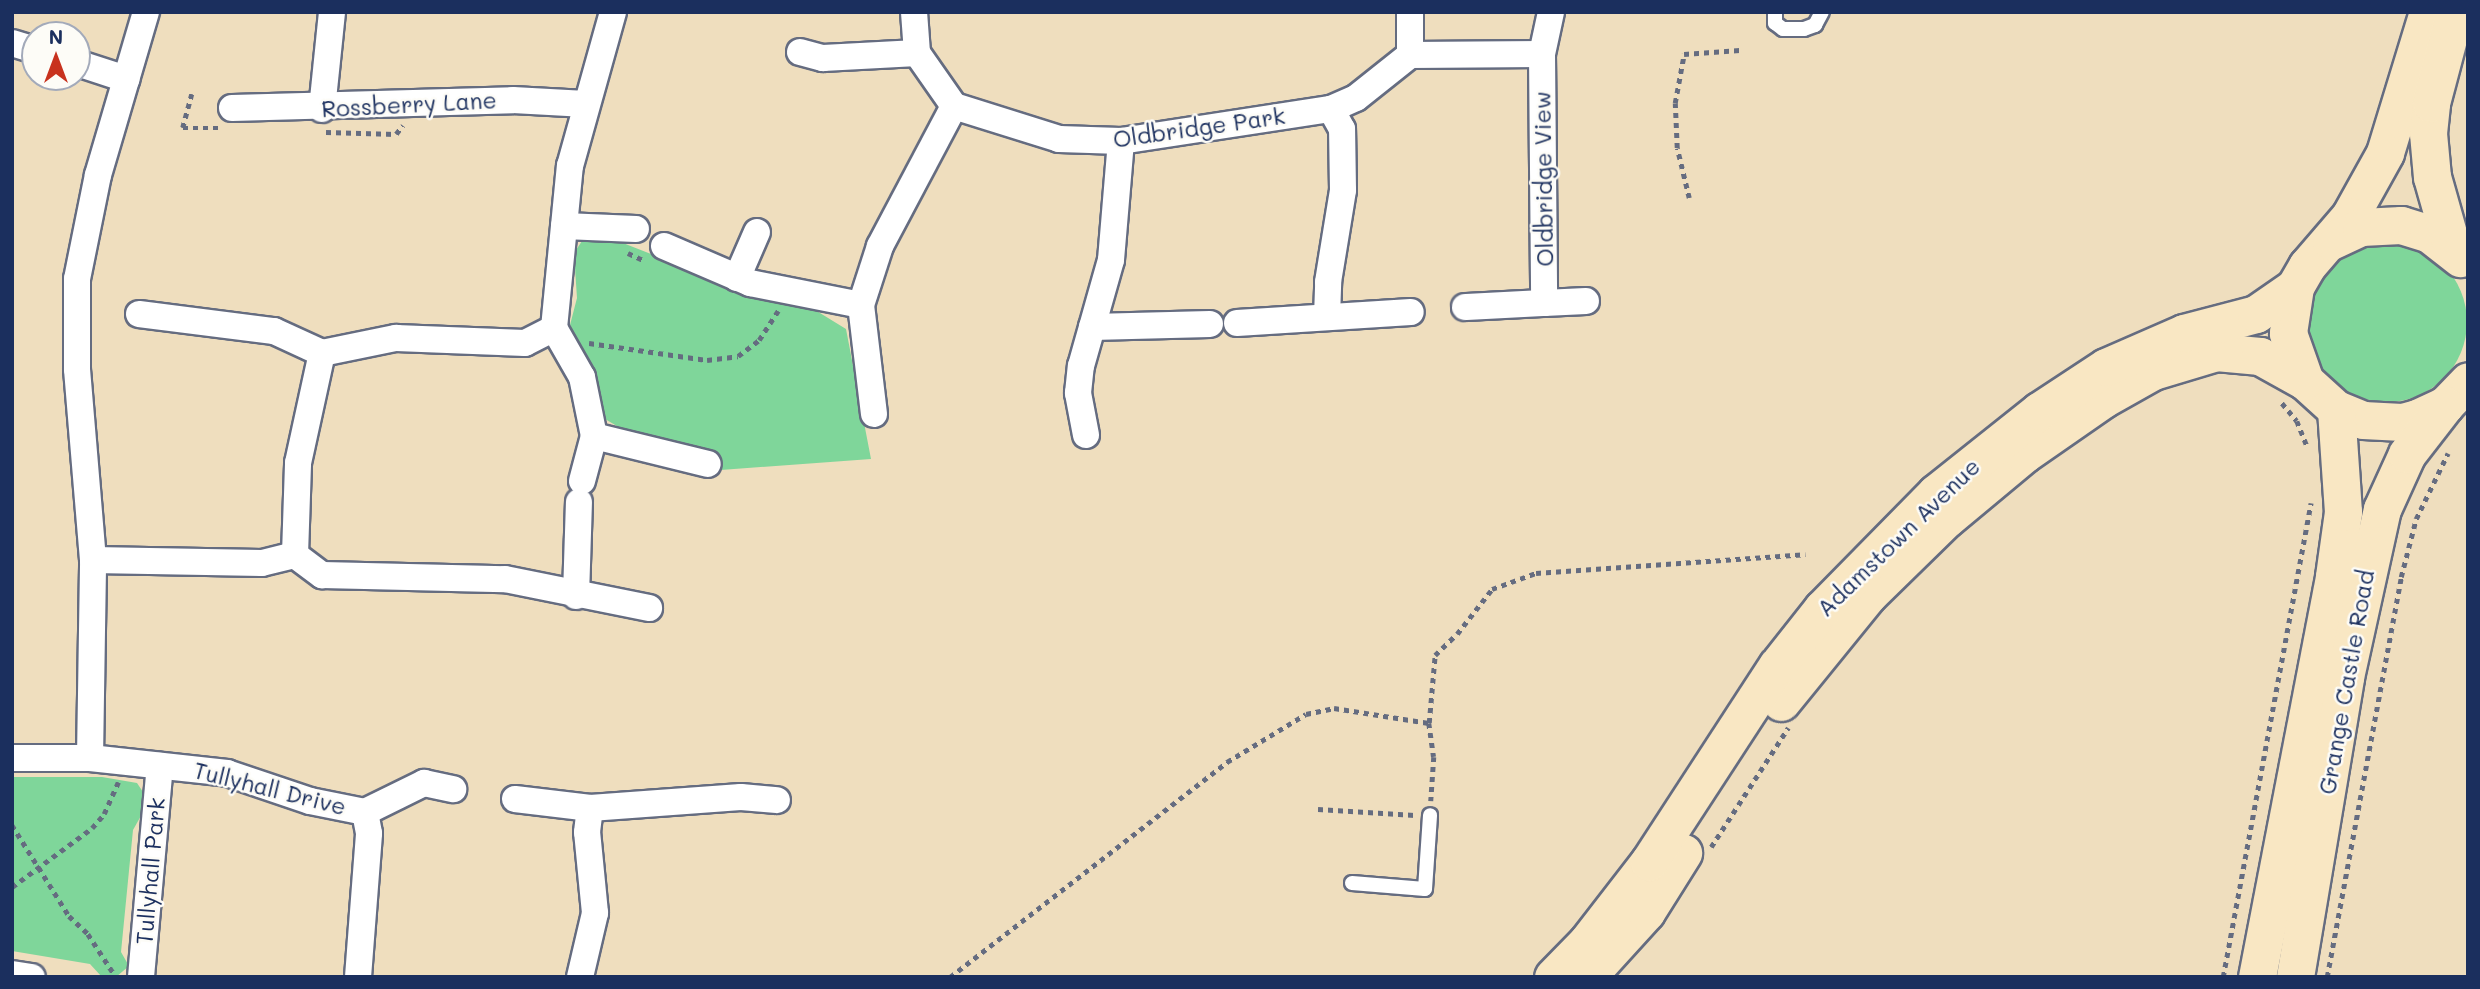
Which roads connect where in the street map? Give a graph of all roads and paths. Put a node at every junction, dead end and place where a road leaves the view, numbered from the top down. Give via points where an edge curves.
1 (146, 12) edge
2 (331, 12) edge
3 (613, 12) edge
4 (914, 12) edge
5 (1410, 12) edge
6 (1551, 12) edge
7 (1775, 12) edge
8 (1822, 12) edge
9 (2428, 12) edge
10 (2455, 12) edge
11 (1740, 50) dead end
12 (800, 52) dead end
13 (917, 53) junction
14 (1542, 54) junction
15 (1410, 55) junction
16 (91, 68) edge
17 (126, 79) junction
18 (192, 94) dead end
19 (586, 104) junction
20 (954, 106) junction
21 (1331, 109) junction
22 (228, 118) joint
23 (321, 118) junction
24 (418, 122) dead end
25 (1121, 141) junction
26 (1689, 198) dead end
27 (564, 226) junction
28 (636, 229) dead end
29 (757, 232) dead end
30 (2331, 241) junction
31 (664, 246) dead end
32 (2461, 259) edge
33 (737, 278) junction
34 (2295, 288) junction
35 (785, 290) junction
36 (1586, 301) dead end
37 (1544, 303) junction
38 (860, 305) junction
39 (1465, 307) dead end
40 (1411, 312) dead end
41 (139, 314) dead end
42 (1327, 317) junction
43 (1237, 323) dead end
44 (1210, 324) dead end
45 (1092, 327) junction
46 (558, 335) junction
47 (323, 353) junction
48 (2289, 387) junction
49 (2461, 388) edge
50 (2336, 409) junction
51 (874, 414) dead end
52 (1086, 435) dead end
53 (594, 436) junction
54 (2453, 444) dead end
55 (2309, 452) dead end
56 (708, 464) dead end
57 (2312, 495) dead end
58 (1805, 554) dead end
59 (295, 555) junction
60 (93, 560) junction
61 (576, 596) junction
62 (649, 608) dead end
63 (1429, 723) junction
64 (1790, 724) dead end
65 (12, 758) edge
66 (90, 758) junction
67 (160, 766) junction
68 (120, 772) dead end
69 (453, 789) dead end
70 (515, 799) dead end
71 (777, 800) dead end
72 (590, 808) junction
73 (1318, 809) dead end
74 (365, 812) junction
75 (1430, 815) junction
76 (12, 825) edge
77 (1709, 851) dead end
78 (42, 867) junction
79 (1352, 883) dead end
80 (12, 887) edge
81 (12, 974) edge
82 (32, 977) edge
83 (116, 977) edge
84 (141, 977) edge
85 (358, 977) edge
86 (580, 977) edge
87 (950, 977) edge
88 (1553, 977) edge
89 (1587, 977) edge
90 (2223, 977) edge
91 (2256, 977) edge
92 (2295, 977) edge
93 (2327, 977) edge

1 - 17 street
2 - 23 street
3 - 19 street
4 - 13 street
5 - 15 street
6 - 14 street, Oldbridge View
7 - 8 lane via 1775,23 1783,29 1815,25
9 - 30 main road, Grange Castle Road via 2385,153
10 - 32 main road, Grange Castle Road via 2431,103 2428,133 2432,177
11 - 26 path via 1684,54 1675,103 1677,148
12 - 13 street via 823,58
13 - 20 street
14 - 15 street
14 - 37 street, Oldbridge View
15 - 21 street, Oldbridge Park via 1356,98
16 - 17 street
17 - 60 street via 98,175 77,279 78,396
18 - 22 path via 183,128
19 - 23 street, Rossberry Lane via 513,100
19 - 27 street via 570,166
20 - 25 street, Oldbridge Park via 1059,139
20 - 38 street via 880,246
21 - 25 street, Oldbridge Park
21 - 42 street via 1342,129 1343,190
22 - 23 street, Rossberry Lane
23 - 24 path via 328,134 396,134 405,124
25 - 45 street via 1111,260
27 - 28 street
27 - 46 street
29 - 33 street
30 - 32 main road, Grange Castle Road via 2361,227 2401,225 2428,233
30 - 34 main road, Grange Castle Road via 2307,266
31 - 33 street
33 - 35 street
34 - 48 main road, Grange Castle Road via 2288,333
34 - 88 main road, Adamstown Avenue via 2256,314 2183,333 2106,367 2039,411 1936,493 1807,628 1649,862 1587,942
35 - 38 street
35 - 46 path via 774,320 759,340 738,356 707,360
36 - 37 street
37 - 39 street
38 - 51 street
40 - 42 street
41 - 47 street via 274,331
42 - 43 street
44 - 45 street
45 - 52 street via 1078,393
46 - 47 street via 525,343 396,338
46 - 53 street via 582,377
47 - 59 street via 298,463
48 - 50 main road, Grange Castle Road
48 - 55 path
48 - 89 main road, Adamstown Avenue via 2276,363 2241,351 2185,359 2103,399 1965,502 1868,594 1785,695 1646,912
49 - 50 main road, Grange Castle Road via 2402,422 2363,420
49 - 92 main road, Grange Castle Road via 2407,454 2378,521 2345,677
50 - 91 main road, Grange Castle Road via 2343,512 2334,576
53 - 56 street
53 - 61 street via 580,491
54 - 93 path via 2432,478 2406,553
57 - 90 path
58 - 63 path via 1536,573 1492,589 1457,635 1435,655
59 - 60 street via 262,563
59 - 61 street via 323,575 505,579
60 - 66 street
61 - 62 street
63 - 75 path via 1434,757
63 - 87 path via 1334,708 1280,726
64 - 77 path
65 - 66 street, Tullyhall Drive
66 - 67 street, Tullyhall Drive
67 - 74 street, Tullyhall Drive via 227,773 310,801
67 - 84 street, Tullyhall Park
68 - 78 path via 104,814
69 - 74 street, Tullyhall Drive via 424,783
70 - 72 street
71 - 72 street via 741,797
72 - 86 street via 587,832 595,913
73 - 75 path
74 - 85 street, Tullyhall Drive via 369,834
75 - 79 lane via 1425,889
76 - 78 path
78 - 80 path
78 - 83 path via 69,916 88,934
81 - 82 street

